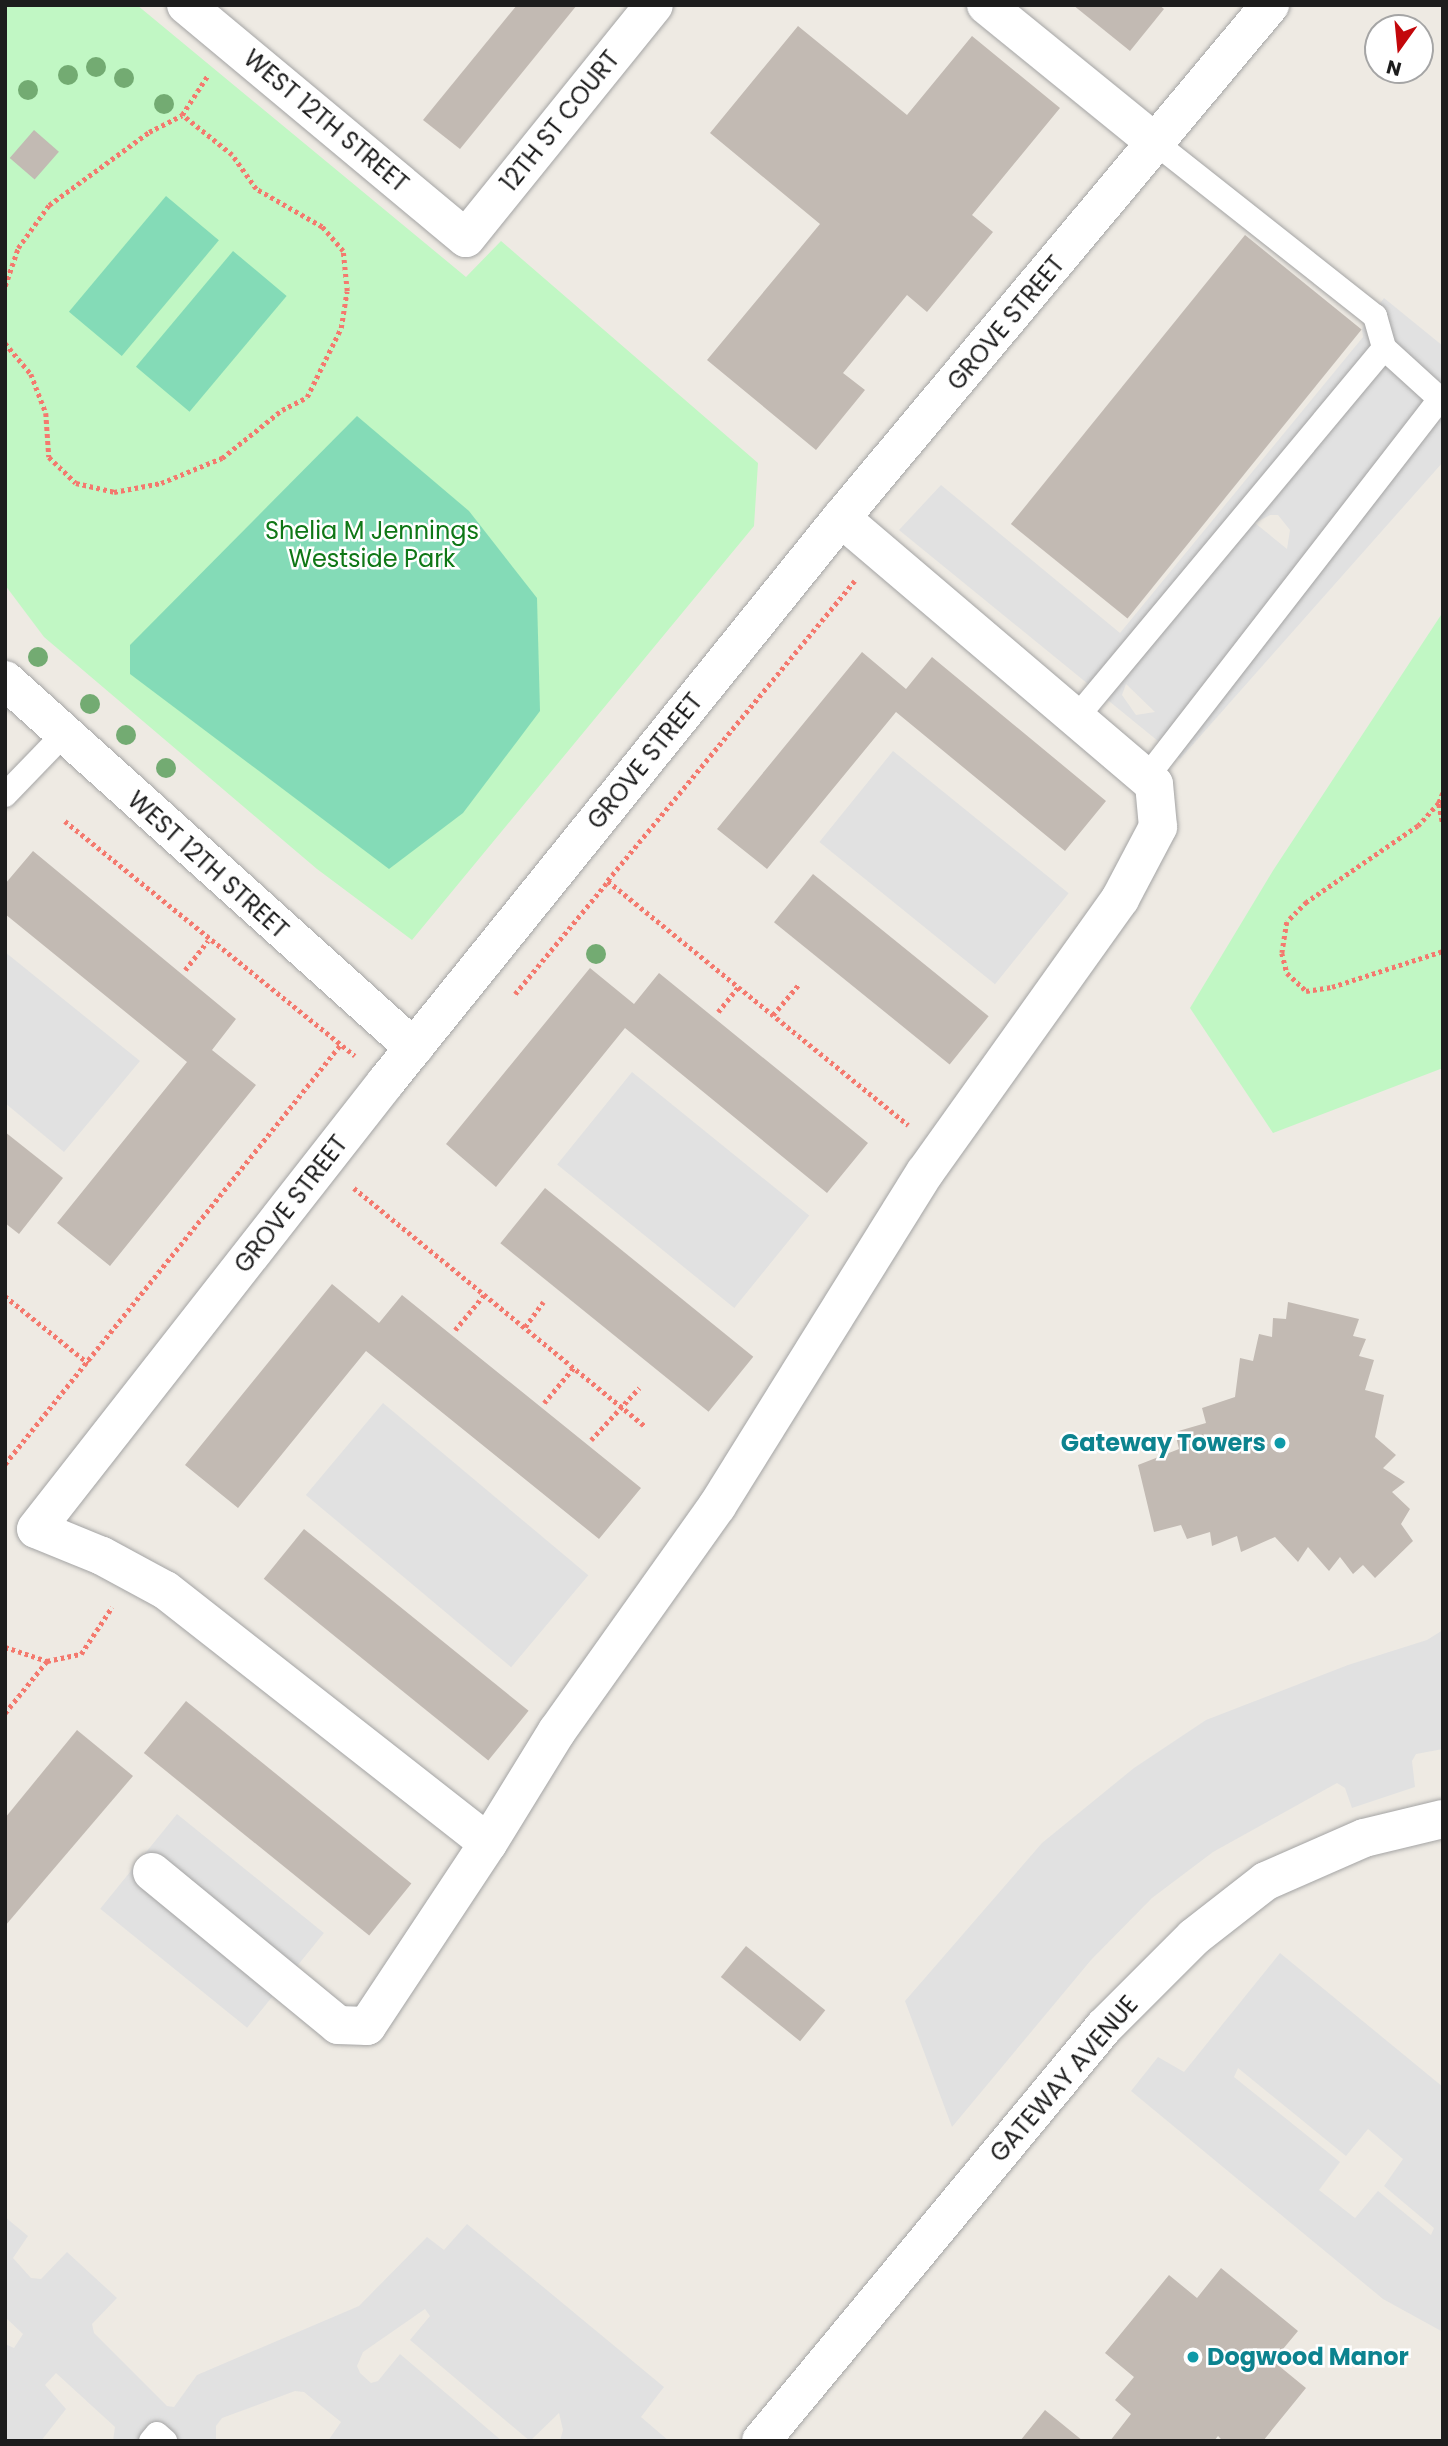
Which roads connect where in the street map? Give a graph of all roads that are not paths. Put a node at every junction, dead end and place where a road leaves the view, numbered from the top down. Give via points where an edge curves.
1 (186, 5) edge
2 (654, 5) edge
3 (986, 5) edge
4 (1270, 5) edge
5 (1157, 144) junction
6 (466, 238) joint
7 (1384, 348) junction
8 (841, 518) junction
9 (5, 680) edge
10 (1076, 718) junction
11 (64, 734) junction
12 (1146, 778) junction
13 (5, 795) edge
14 (414, 1048) junction
15 (1443, 1819) edge
16 (488, 1843) junction
17 (152, 1871) dead end
18 (151, 2441) edge
19 (164, 2441) edge
20 (761, 2441) edge

1 - 6 street, WEST 12TH STREET
2 - 6 street, 12TH ST COURT
3 - 5 street
4 - 5 street, GROVE STREET
5 - 7 lane via 1375,316
5 - 8 street, GROVE STREET
7 - 10 lane
7 - 12 lane via 1440,399
8 - 10 street
8 - 14 street, GROVE STREET
9 - 11 street, WEST 12TH STREET
10 - 12 street
11 - 13 lane
11 - 14 street, WEST 12TH STREET
12 - 16 street via 1154,784 1158,827 1120,899 925,1172 717,1506 557,1731
14 - 16 street, GROVE STREET via 36,1529 165,1590
15 - 20 street, GATEWAY AVENUE via 1364,1838 1266,1881 1194,1937 1104,2027
16 - 17 street via 367,2026 338,2025
18 - 19 lane via 157,2434

